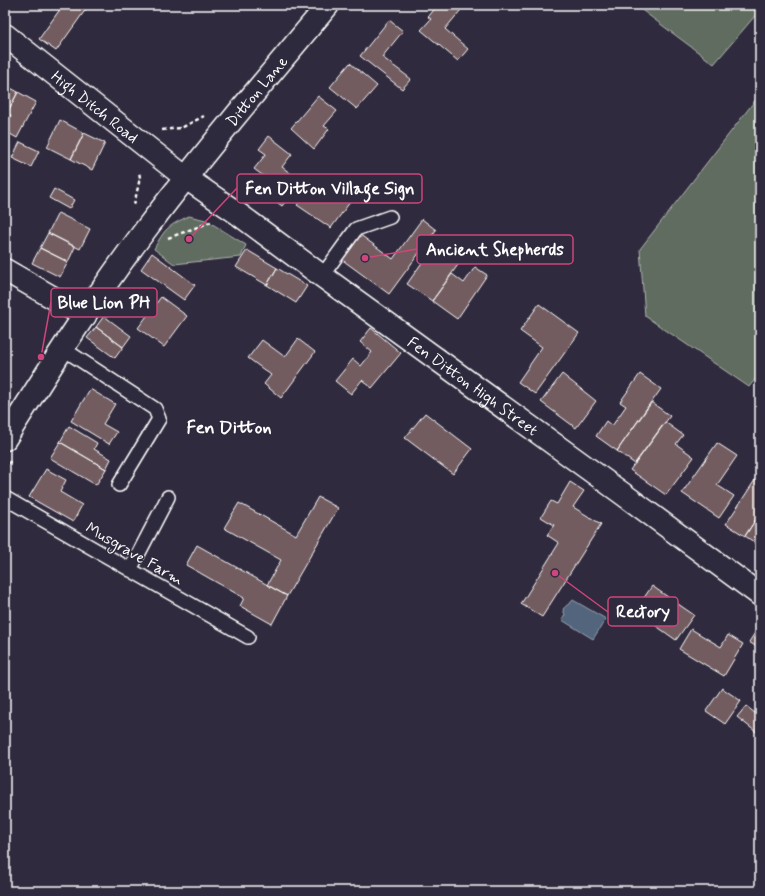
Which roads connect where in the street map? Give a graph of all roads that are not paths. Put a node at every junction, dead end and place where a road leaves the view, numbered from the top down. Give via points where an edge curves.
1 (328, 5) edge
2 (5, 36) edge
3 (186, 178) junction
4 (390, 217) dead end
5 (5, 270) edge
6 (322, 276) junction
7 (85, 316) junction
8 (62, 348) junction
9 (5, 439) edge
10 (119, 485) dead end
11 (168, 497) dead end
12 (5, 498) edge
13 (130, 570) junction
14 (760, 595) edge
15 (248, 637) dead end

1 - 3 street, Ditton Lane
2 - 3 street, High Ditch Road
3 - 6 street, Fen Ditton High Street via 238,213
3 - 7 street, Ditton Lane via 142,234
4 - 6 lane via 356,229
5 - 7 street
6 - 14 street, Fen Ditton High Street
7 - 8 street, Ditton Lane
8 - 9 street, Ditton Lane
8 - 10 lane via 155,409 159,419
11 - 13 lane
12 - 13 lane, Musgrave Farm
13 - 15 lane, Musgrave Farm

